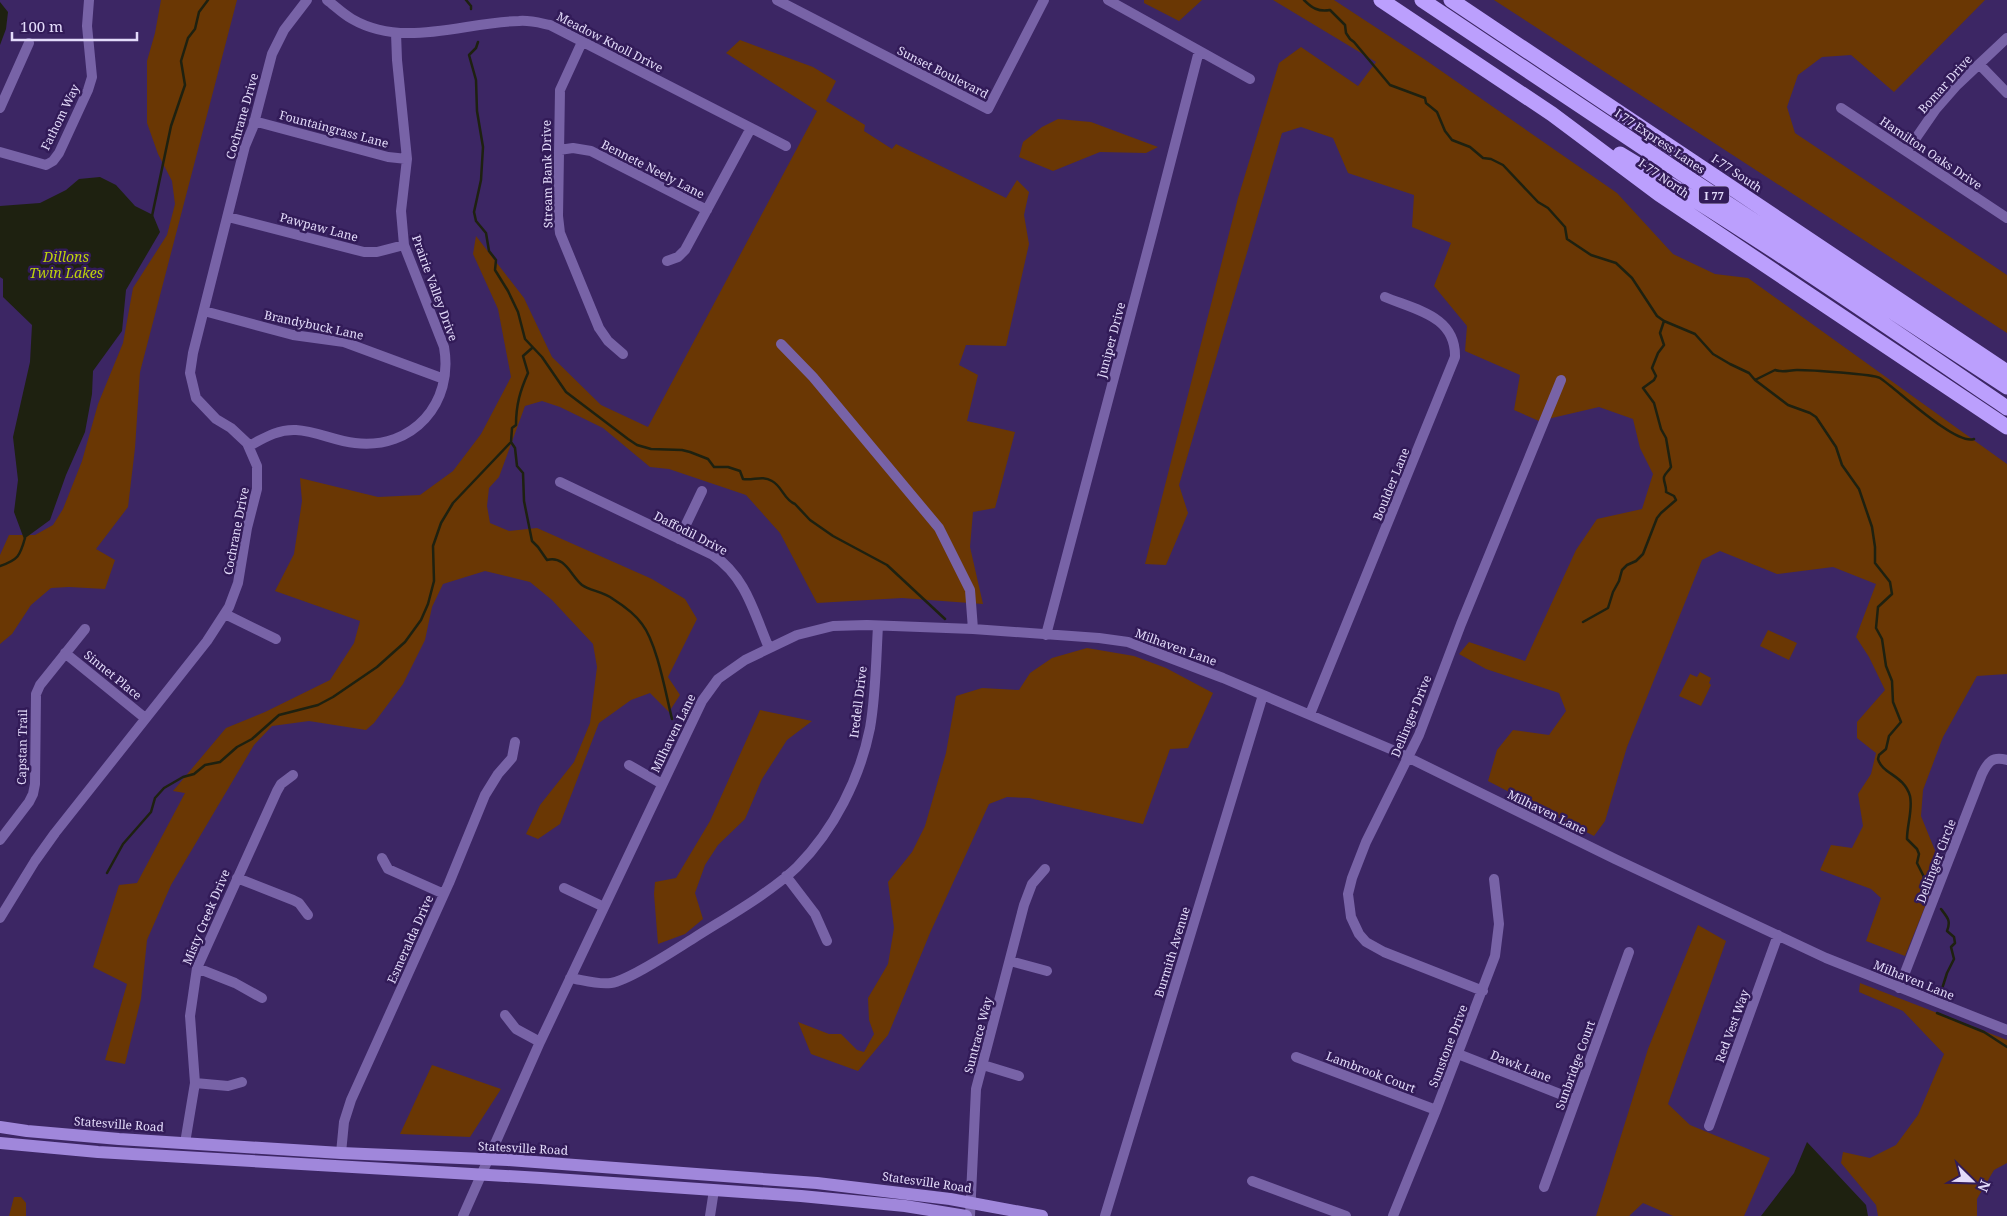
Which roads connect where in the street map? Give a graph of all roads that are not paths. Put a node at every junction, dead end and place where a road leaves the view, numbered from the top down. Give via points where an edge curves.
1 (89, 0) edge
2 (307, 0) edge
3 (327, 0) edge
4 (777, 0) edge
5 (1044, 0) edge
6 (1108, 0) edge
7 (1381, 0) edge
8 (1422, 0) edge
9 (1451, 0) edge
10 (396, 33) junction
11 (2007, 38) edge
12 (582, 42) junction
13 (29, 44) dead end
14 (1198, 51) junction
15 (1979, 64) junction
16 (1250, 79) dead end
17 (2007, 93) edge
18 (0, 108) edge
19 (1841, 108) dead end
20 (1552, 114) junction
21 (254, 121) junction
22 (751, 128) junction
23 (786, 146) dead end
24 (558, 150) junction
25 (1906, 151) junction
26 (0, 152) edge
27 (407, 159) junction
28 (707, 210) junction
29 (228, 216) junction
30 (2007, 218) edge
31 (404, 245) junction
32 (667, 261) dead end
33 (1385, 297) dead end
34 (204, 311) junction
35 (781, 344) dead end
36 (623, 354) dead end
37 (2007, 372) edge
38 (444, 379) junction
39 (1561, 380) dead end
40 (2007, 387) edge
41 (2007, 408) edge
42 (2007, 426) edge
43 (249, 446) junction
44 (560, 482) dead end
45 (702, 492) dead end
46 (680, 539) junction
47 (225, 614) junction
48 (878, 626) junction
49 (85, 629) dead end
50 (973, 629) junction
51 (1046, 635) junction
52 (276, 639) dead end
53 (769, 648) junction
54 (65, 653) junction
55 (1263, 695) junction
56 (1310, 714) junction
57 (146, 718) junction
58 (516, 742) dead end
59 (1408, 758) junction
60 (2007, 760) edge
61 (629, 765) dead end
62 (293, 775) dead end
63 (662, 784) junction
64 (0, 840) edge
65 (382, 858) dead end
66 (1045, 869) dead end
67 (786, 876) junction
68 (237, 878) junction
69 (1494, 879) dead end
70 (564, 888) dead end
71 (444, 894) junction
72 (604, 906) junction
73 (1, 914) edge
74 (308, 915) dead end
75 (1778, 935) junction
76 (827, 940) dead end
77 (1629, 952) dead end
78 (1010, 961) junction
79 (197, 968) junction
80 (1047, 971) dead end
81 (570, 978) junction
82 (1899, 988) junction
83 (1482, 991) junction
84 (262, 998) dead end
85 (505, 1015) dead end
86 (2007, 1030) edge
87 (540, 1042) junction
88 (1458, 1054) junction
89 (1296, 1057) dead end
90 (983, 1065) junction
91 (1019, 1076) dead end
92 (242, 1082) dead end
93 (195, 1083) junction
94 (1575, 1100) junction
95 (1436, 1110) junction
96 (1709, 1126) dead end
97 (0, 1127) edge
98 (0, 1143) edge
99 (185, 1143) junction
100 (341, 1153) junction
101 (487, 1160) junction
102 (480, 1176) junction
103 (1252, 1181) dead end
104 (1544, 1187) dead end
105 (714, 1190) junction
106 (971, 1202) junction
107 (913, 1212) edge
108 (463, 1216) edge
109 (710, 1216) edge
110 (968, 1216) edge
111 (1042, 1216) edge
112 (1105, 1216) edge
113 (1346, 1216) edge
114 (1393, 1216) edge

1 - 26 street, Fathom Way via 92,77 59,153 46,165
2 - 21 street, Cochrane Drive via 284,30 272,54
3 - 10 street, Meadow Knoll Drive via 352,19
4 - 5 street, Sunset Boulevard via 988,109
6 - 14 street
7 - 20 highway, I-77 North / I 77
8 - 40 highway, I 77 Express Lanes / I 77
9 - 37 highway, I-77 South / I 77
10 - 12 street, Meadow Knoll Drive via 519,21 550,25
10 - 27 street, Prairie Valley Drive
11 - 15 street, Bomar Drive
12 - 22 street, Meadow Knoll Drive
12 - 24 street, Stream Bank Drive via 560,90
13 - 18 street
14 - 16 street
14 - 51 street, Juniper Drive
15 - 17 street
15 - 25 street, Bomar Drive via 1936,109
19 - 25 street, Hamilton Oaks Drive
20 - 41 highway, I 77 via 1667,182
20 - 42 highway, I-77 North / I 77 via 1658,194
21 - 27 street, Fountaingrass Lane via 388,157
21 - 29 street, Cochrane Drive
22 - 23 street, Meadow Knoll Drive
22 - 28 street
24 - 28 street, Bennete Neely Lane via 591,151
24 - 36 street, Stream Bank Drive via 560,233 599,328
25 - 30 street, Hamilton Oaks Drive
27 - 31 street, Prairie Valley Drive via 401,211
28 - 32 street via 685,250
29 - 31 street, Pawpaw Lane via 364,252
29 - 34 street, Cochrane Drive
31 - 38 street, Prairie Valley Drive via 444,348 447,362
33 - 56 street, Boulder Lane via 1440,321 1450,333 1455,357
34 - 38 street, Brandybuck Lane via 293,335 344,342
34 - 43 street, Cochrane Drive via 190,373 193,389 204,409
35 - 50 street via 813,377 939,528 970,590
38 - 43 street, Prairie Valley Drive via 441,394 430,414 399,438 369,444 282,430
39 - 59 street, Dellinger Drive
43 - 47 street, Cochrane Drive via 257,466 257,489 235,595
44 - 46 street, Daffodil Drive
45 - 46 street
46 - 53 street, Daffodil Drive via 713,555 737,575
47 - 52 street
47 - 57 street, Cochrane Drive
48 - 50 street, Milhaven Lane
48 - 53 street, Milhaven Lane via 847,625 815,630
48 - 67 street, Iredell Drive via 870,727 856,774 827,829
49 - 54 street, Capstan Trail
50 - 51 street, Milhaven Lane
51 - 55 street, Milhaven Lane via 1128,642
53 - 63 street, Milhaven Lane via 723,675 710,688
54 - 57 street, Sinnet Place
54 - 64 street, Capstan Trail via 40,684 36,694 36,784 33,794
55 - 56 street, Milhaven Lane
55 - 112 street, Burmith Avenue
56 - 59 street, Milhaven Lane
57 - 73 street, Cochrane Drive via 55,833
58 - 71 street, Esmeralda Drive via 512,758 485,795
59 - 75 street, Milhaven Lane
59 - 83 street, Dellinger Drive via 1352,878 1348,894 1351,917 1359,934 1374,948
60 - 82 street, Dellinger Circle via 1991,760 1982,774
61 - 63 street
62 - 68 street, Misty Creek Drive via 280,784
63 - 72 street, Milhaven Lane
65 - 71 street via 388,869
66 - 78 street, Suntrace Way via 1032,884
67 - 76 street via 815,914
67 - 81 street, Iredell Drive via 712,926 620,981 604,983
68 - 74 street via 299,903
68 - 79 street, Misty Creek Drive
69 - 83 street, Sunstone Drive via 1499,907 1498,939
70 - 72 street
71 - 100 street, Esmeralda Drive via 351,1100 344,1122
72 - 81 street, Milhaven Lane
75 - 82 street, Milhaven Lane
75 - 96 street, Red Vest Way
77 - 94 street, Sunbridge Court
78 - 80 street
78 - 90 street, Suntrace Way
79 - 84 street
79 - 93 street, Misty Creek Drive via 190,1016
81 - 87 street, Milhaven Lane
82 - 86 street, Milhaven Lane
83 - 88 street, Sunstone Drive
85 - 87 street via 516,1029
87 - 101 street, Milhaven Lane
88 - 94 street, Dawk Lane
88 - 95 street, Sunstone Drive
89 - 95 street, Lambrook Court
90 - 91 street
90 - 106 street, Suntrace Way via 975,1098
92 - 93 street via 228,1086
93 - 99 street, Misty Creek Drive
94 - 104 street, Sunbridge Court
95 - 114 street, Sunstone Drive
97 - 99 main road, Statesville Road
98 - 102 main road
99 - 100 main road, Statesville Road
100 - 101 main road, Statesville Road
101 - 102 street, Milhaven Lane
101 - 106 main road, Statesville Road via 816,1183
102 - 105 main road
102 - 108 street, Milhaven Lane
103 - 113 street
105 - 107 main road via 801,1196
105 - 109 street
106 - 110 street, Suntrace Way
106 - 111 main road, Statesville Road
107 - 110 main road

